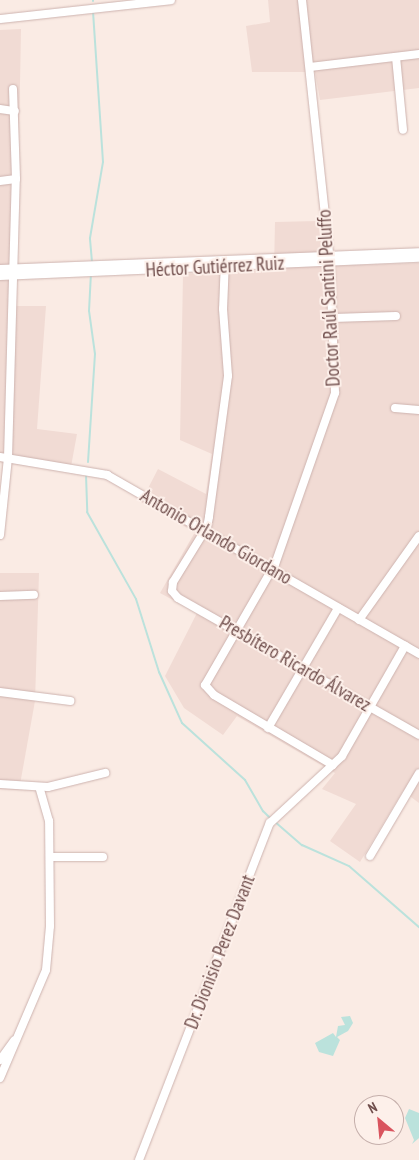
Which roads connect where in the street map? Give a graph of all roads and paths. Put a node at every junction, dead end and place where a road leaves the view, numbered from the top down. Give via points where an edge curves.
1 (171, 0) edge
2 (302, 0) edge
3 (0, 19) edge
4 (419, 54) edge
5 (396, 57) junction
6 (310, 66) junction
7 (14, 89) dead end
8 (0, 109) edge
9 (15, 111) junction
10 (403, 130) dead end
11 (16, 179) junction
12 (0, 181) edge
13 (419, 252) edge
14 (419, 258) edge
15 (330, 262) junction
16 (225, 263) junction
17 (0, 270) edge
18 (13, 272) junction
19 (0, 276) edge
20 (396, 316) dead end
21 (333, 318) junction
22 (0, 364) edge
23 (10, 365) junction
24 (395, 408) dead end
25 (419, 410) edge
26 (4, 458) edge
27 (205, 530) junction
28 (0, 535) edge
29 (419, 536) edge
30 (273, 569) junction
31 (34, 595) dead end
32 (0, 596) edge
33 (338, 608) junction
34 (359, 620) junction
35 (237, 629) junction
36 (405, 646) junction
37 (419, 654) edge
38 (303, 668) junction
39 (0, 692) edge
40 (70, 702) dead end
41 (368, 707) junction
42 (268, 728) junction
43 (419, 735) edge
44 (333, 765) junction
45 (105, 773) dead end
46 (419, 774) edge
47 (0, 784) edge
48 (39, 787) junction
49 (370, 856) dead end
50 (50, 857) junction
51 (103, 858) dead end
52 (20, 1034) junction
53 (0, 1060) edge
54 (0, 1078) edge
55 (139, 1160) edge

1 - 3 street
2 - 6 street, Doctor Raúl Santini Peluffo
4 - 5 street
5 - 6 street
5 - 10 street
6 - 15 street, Doctor Raúl Santini Peluffo
7 - 9 street
8 - 9 street
9 - 11 street
11 - 12 street
11 - 18 street
13 - 16 street, Héctor Gutiérrez Ruiz
14 - 15 street, Héctor Gutiérrez Ruiz
15 - 16 street, Héctor Gutiérrez Ruiz
15 - 21 street, Doctor Raúl Santini Peluffo
16 - 18 street, Héctor Gutiérrez Ruiz
16 - 27 street via 223,309 228,376
17 - 18 street
18 - 19 street
18 - 23 street
20 - 21 street
21 - 30 street, Doctor Raúl Santini Peluffo via 334,400
22 - 23 street
23 - 26 street
24 - 25 street
26 - 27 street, Antonio Orlando Giordano via 101,473
26 - 28 street
27 - 30 street, Antonio Orlando Giordano
27 - 35 street, Presbítero Ricardo Álvarez via 173,582 172,591
29 - 34 street
30 - 33 street, Antonio Orlando Giordano
30 - 35 street, Doctor Raúl Santini Peluffo
31 - 32 street
33 - 34 street, Antonio Orlando Giordano
33 - 38 street
34 - 36 street, Antonio Orlando Giordano
35 - 38 street, Presbítero Ricardo Álvarez
35 - 42 street, Doctor Raúl Santini Peluffo via 208,677 206,687
36 - 37 street, Antonio Orlando Giordano
36 - 41 street, Dr. Dionisio Perez Davant
38 - 41 street, Presbítero Ricardo Álvarez
38 - 42 street
39 - 40 street
41 - 43 street, Presbítero Ricardo Álvarez
41 - 44 street, Dr. Dionisio Perez Davant
42 - 44 street
44 - 55 street, Dr. Dionisio Perez Davant via 270,823
45 - 48 street via 67,785
46 - 49 street
47 - 48 street
48 - 50 street via 49,821
50 - 51 street
50 - 52 street via 46,970
52 - 53 street
52 - 54 street

